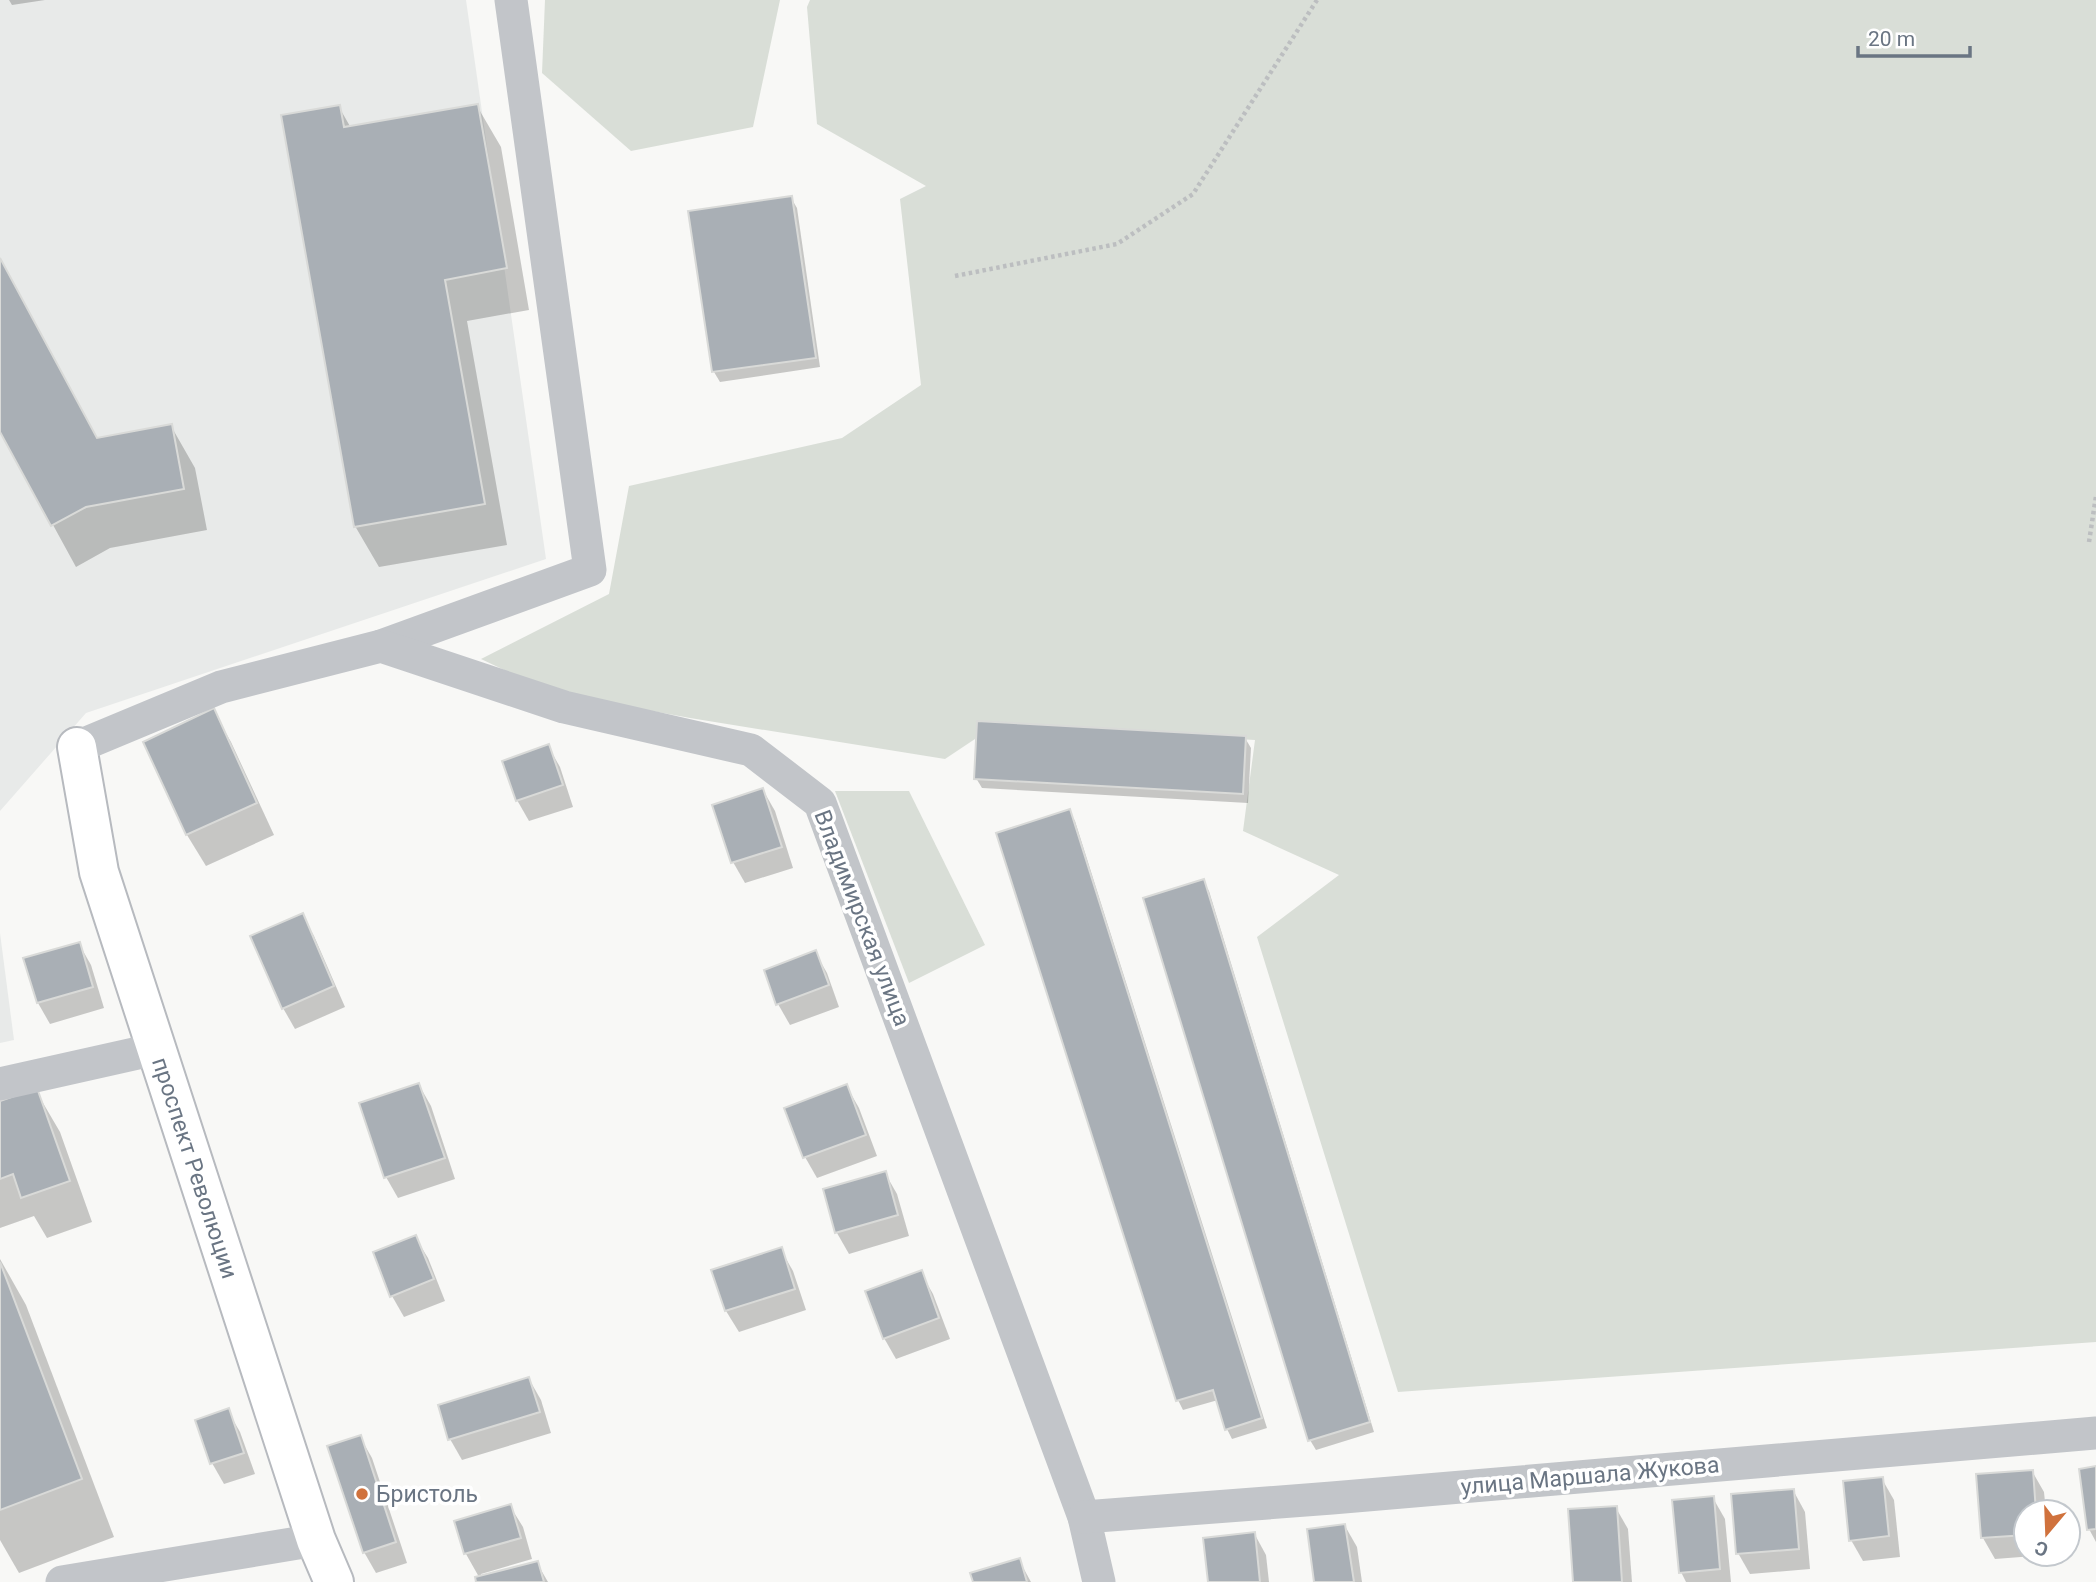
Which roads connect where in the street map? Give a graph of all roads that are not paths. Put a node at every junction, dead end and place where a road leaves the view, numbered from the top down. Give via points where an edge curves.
1 (510, 0) edge
2 (381, 646) junction
3 (77, 747) joint
4 (156, 1049) junction
5 (0, 1084) edge
6 (2096, 1433) edge
7 (1084, 1517) junction
8 (316, 1540) junction
9 (62, 1582) edge
10 (334, 1582) edge
11 (1099, 1582) edge

1 - 2 street via 590,570
2 - 3 street via 221,687
2 - 7 street, Владимирская улица via 564,707 751,750 820,803
3 - 4 street, проспект Революции via 99,872
4 - 5 street
4 - 8 street, проспект Революции
6 - 7 street, улица Маршала Жукова
7 - 11 street, Владимирская улица
8 - 9 street
8 - 10 street, проспект Революции

